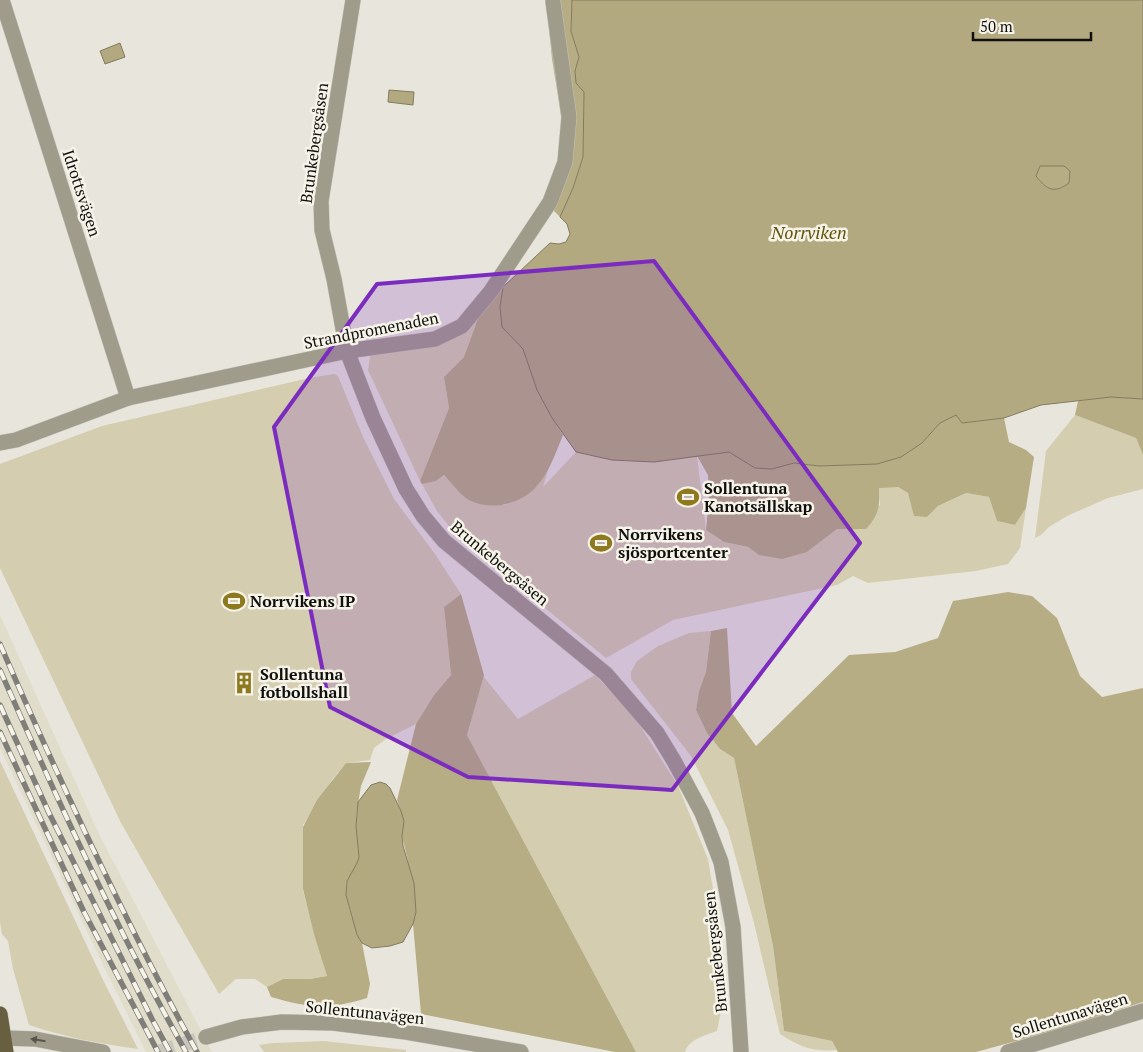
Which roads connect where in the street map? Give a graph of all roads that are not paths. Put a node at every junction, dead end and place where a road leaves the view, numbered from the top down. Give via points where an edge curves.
1 (2, 0) edge
2 (353, 0) edge
3 (553, 2) dead end
4 (347, 351) junction
5 (128, 398) junction
6 (0, 443) edge
7 (1143, 1011) edge
8 (0, 1014) edge
9 (206, 1037) tunnel mouth
10 (3, 1043) edge
11 (103, 1052) edge
12 (521, 1052) edge
13 (741, 1052) edge
14 (1008, 1052) edge

1 - 5 street, Idrottsvägen
2 - 4 street, Brunkebergsåsen via 321,200 322,230
3 - 4 street, Strandpromenaden via 569,117 565,162 550,202 491,291 462,326 435,339
4 - 5 street, Strandpromenaden
4 - 13 street, Brunkebergsåsen via 373,418 406,489 423,516 444,542 606,674 657,733 674,761 702,813 721,862 733,927
5 - 6 street, Strandpromenaden
7 - 14 street, Sollentunavägen
8 - 10 main road
9 - 12 street, Sollentunavägen via 242,1027 282,1022 333,1023
11 -> 10 street via 35,1039

